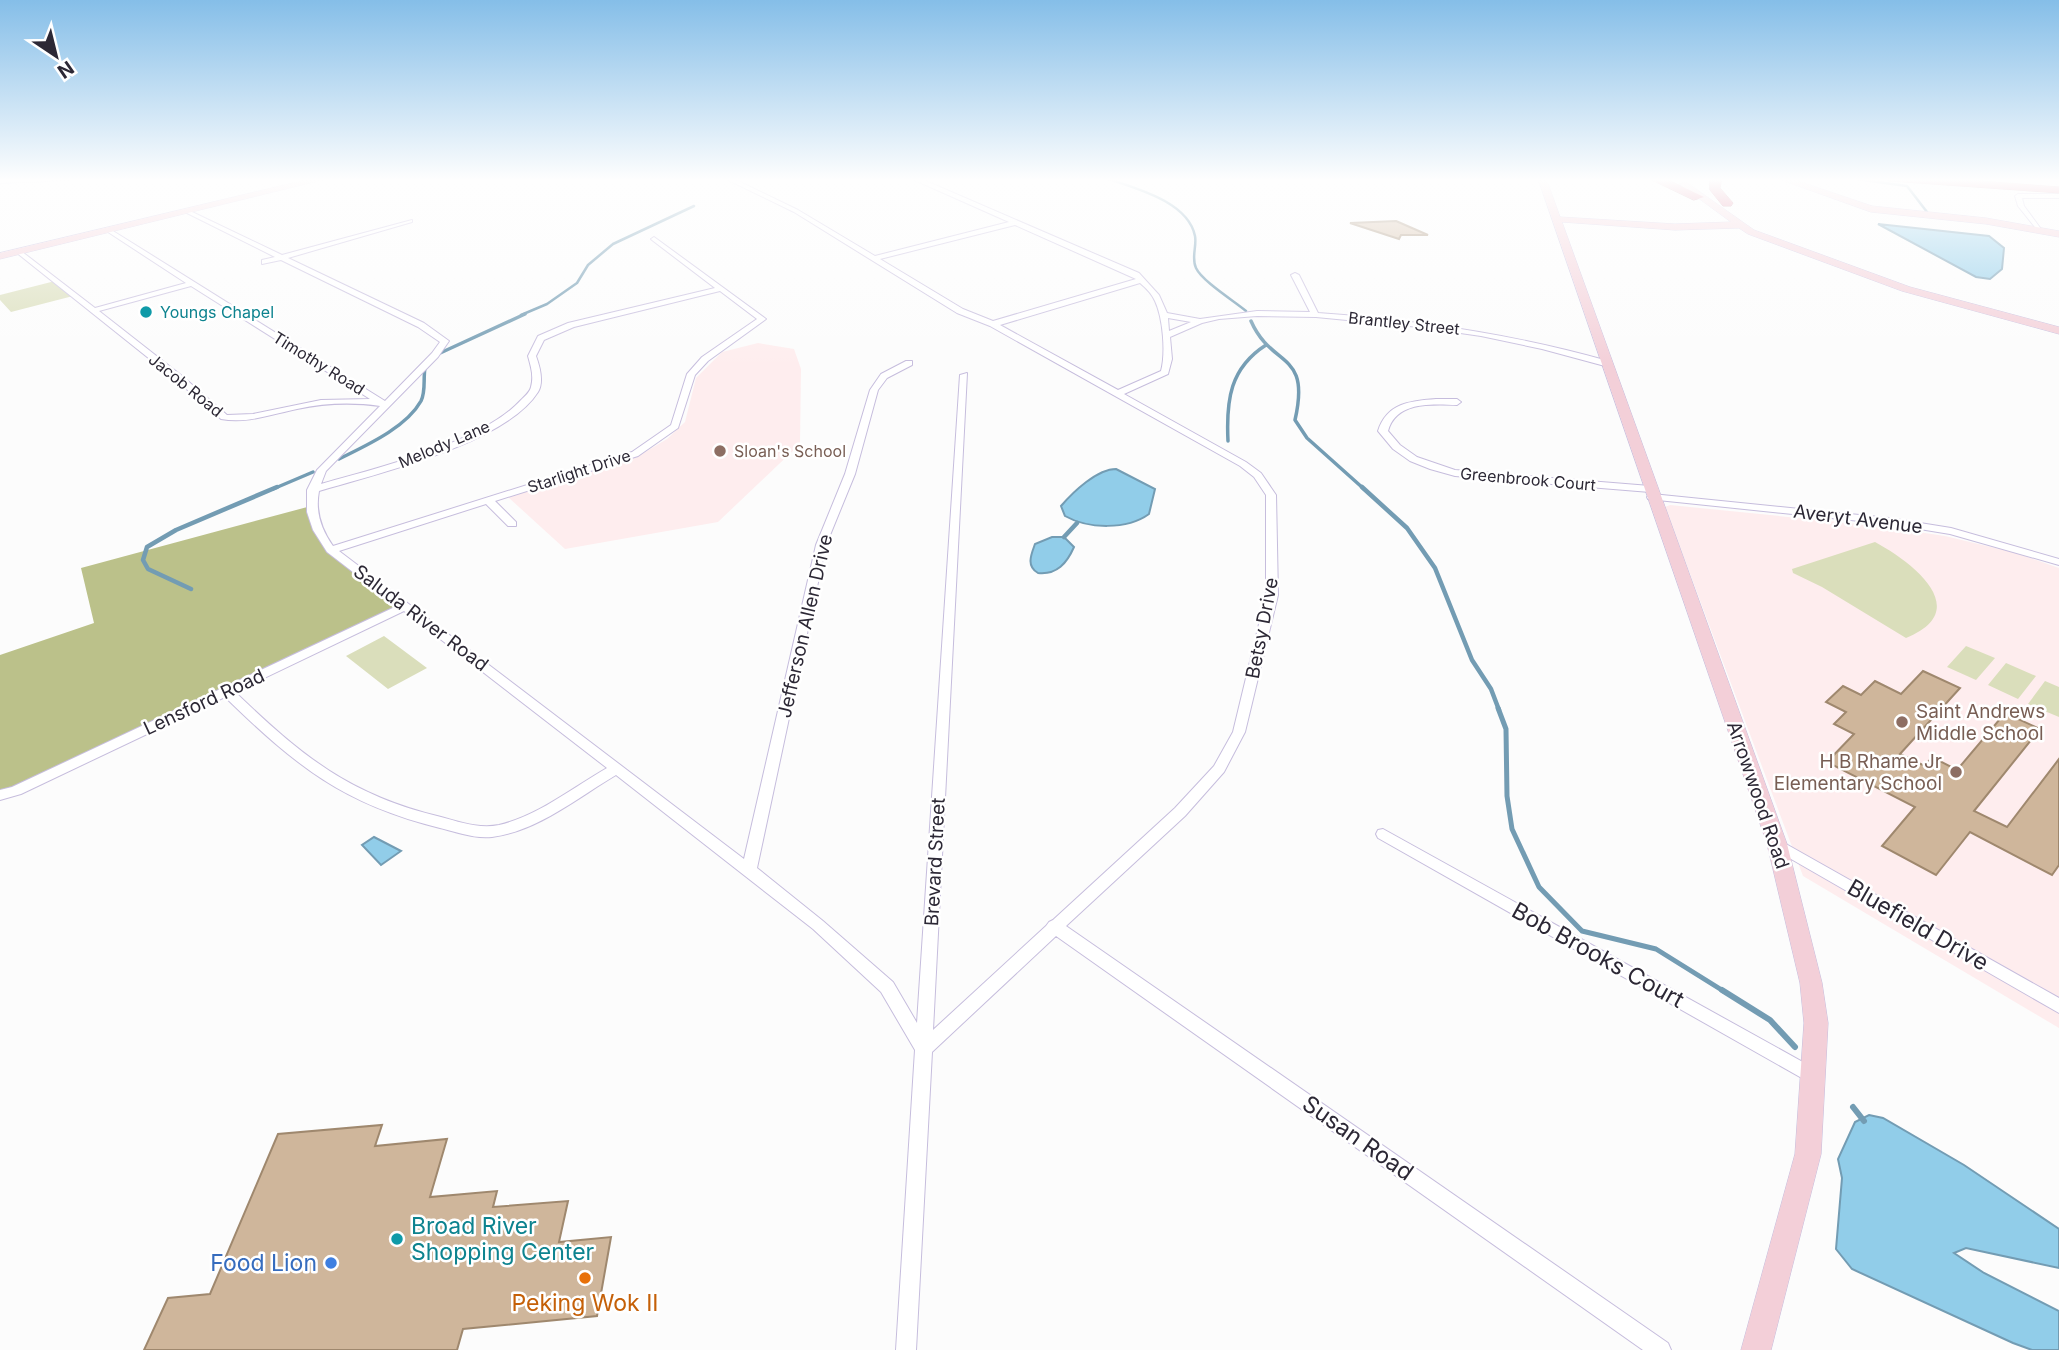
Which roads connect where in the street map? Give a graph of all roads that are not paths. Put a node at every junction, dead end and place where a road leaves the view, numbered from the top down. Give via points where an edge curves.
1 (70, 241) edge
2 (125, 241) edge
3 (250, 241) edge
4 (340, 241) edge
5 (657, 241) edge
6 (844, 241) edge
7 (943, 241) edge
8 (1059, 241) edge
9 (1563, 241) edge
10 (1776, 241) edge
11 (1777, 241) edge
12 (1780, 243) junction
13 (19, 252) junction
14 (0, 256) edge
15 (284, 257) junction
16 (872, 259) junction
17 (265, 262) dead end
18 (1295, 275) dead end
19 (1142, 280) junction
20 (190, 284) junction
21 (720, 289) junction
22 (92, 311) junction
23 (1315, 314) junction
24 (1166, 315) junction
25 (1200, 321) junction
26 (993, 324) junction
27 (2059, 331) edge
28 (1166, 336) junction
29 (909, 363) dead end
30 (1605, 363) junction
31 (964, 375) dead end
32 (1119, 393) junction
33 (1457, 402) dead end
34 (385, 404) junction
35 (312, 490) junction
36 (1651, 493) junction
37 (488, 500) junction
38 (512, 524) dead end
39 (331, 550) junction
40 (2059, 562) edge
41 (406, 606) junction
42 (227, 691) junction
43 (617, 768) junction
44 (0, 795) edge
45 (1383, 834) dead end
46 (1777, 844) junction
47 (749, 870) junction
48 (1054, 926) junction
49 (2059, 1006) edge
50 (924, 1049) junction
51 (1813, 1076) junction
52 (906, 1350) edge
53 (1661, 1350) edge
54 (1756, 1350) edge

1 - 13 street
2 - 20 street, Timothy Road
3 - 15 street
4 - 15 street
5 - 21 street, Starlight Drive
6 - 16 street, Betsy Drive
7 - 16 street
8 - 19 street
9 - 30 street, Arrowwood Road
10 - 12 street
11 - 12 street
12 - 27 street via 1906,289
13 - 14 street
13 - 22 street, Jacob Road
15 - 17 street
15 - 34 street via 440,335 444,341 435,355
16 - 26 street, Betsy Drive via 960,311
18 - 23 street
19 - 24 street via 1163,303
19 - 26 street
20 - 22 street
20 - 34 street, Timothy Road
21 - 35 street, Melody Lane via 571,325 541,338 532,356 537,371 535,390 512,413 446,447
21 - 37 street, Starlight Drive via 762,319 715,350 691,374 675,426 635,454
22 - 34 street, Jacob Road via 224,417 254,418 338,400
23 - 25 street, Brantley Street
23 - 30 street, Brantley Street via 1464,329 1542,344
24 - 25 street, Brantley Street
24 - 28 street
25 - 28 street, Brantley Street
26 - 32 street, Betsy Drive
28 - 32 street via 1169,359 1165,372
29 - 47 street, Jefferson Allen Drive via 884,376 874,390 850,474 821,545
30 - 36 street, Arrowwood Road
31 - 50 street, Brevard Street
32 - 48 street, Betsy Drive via 1258,475 1271,495 1272,594 1240,732 1219,769 1180,812
33 - 36 street, Greenbrook Court via 1400,408 1389,415 1383,431 1401,452 1455,472
34 - 35 street via 335,453
35 - 39 street, Saluda River Road via 314,522
36 - 40 street, Averyt Avenue via 1939,529
36 - 46 street, Arrowwood Road
37 - 38 street
37 - 39 street, Starlight Drive
39 - 41 street, Saluda River Road
41 - 42 street, Lensford Road
41 - 43 street, Saluda River Road
42 - 43 street via 318,774 366,802 471,832 512,827
42 - 44 street, Lensford Road
43 - 47 street, Saluda River Road
45 - 51 street, Bob Brooks Court
46 - 49 street, Bluefield Drive
46 - 51 street, Arrowwood Road via 1811,982 1816,1023
47 - 50 street, Saluda River Road via 887,987
48 - 50 street, Betsy Drive
48 - 53 street, Susan Road
50 - 52 street, Brevard Street
51 - 54 street, Arrowwood Road via 1808,1154

